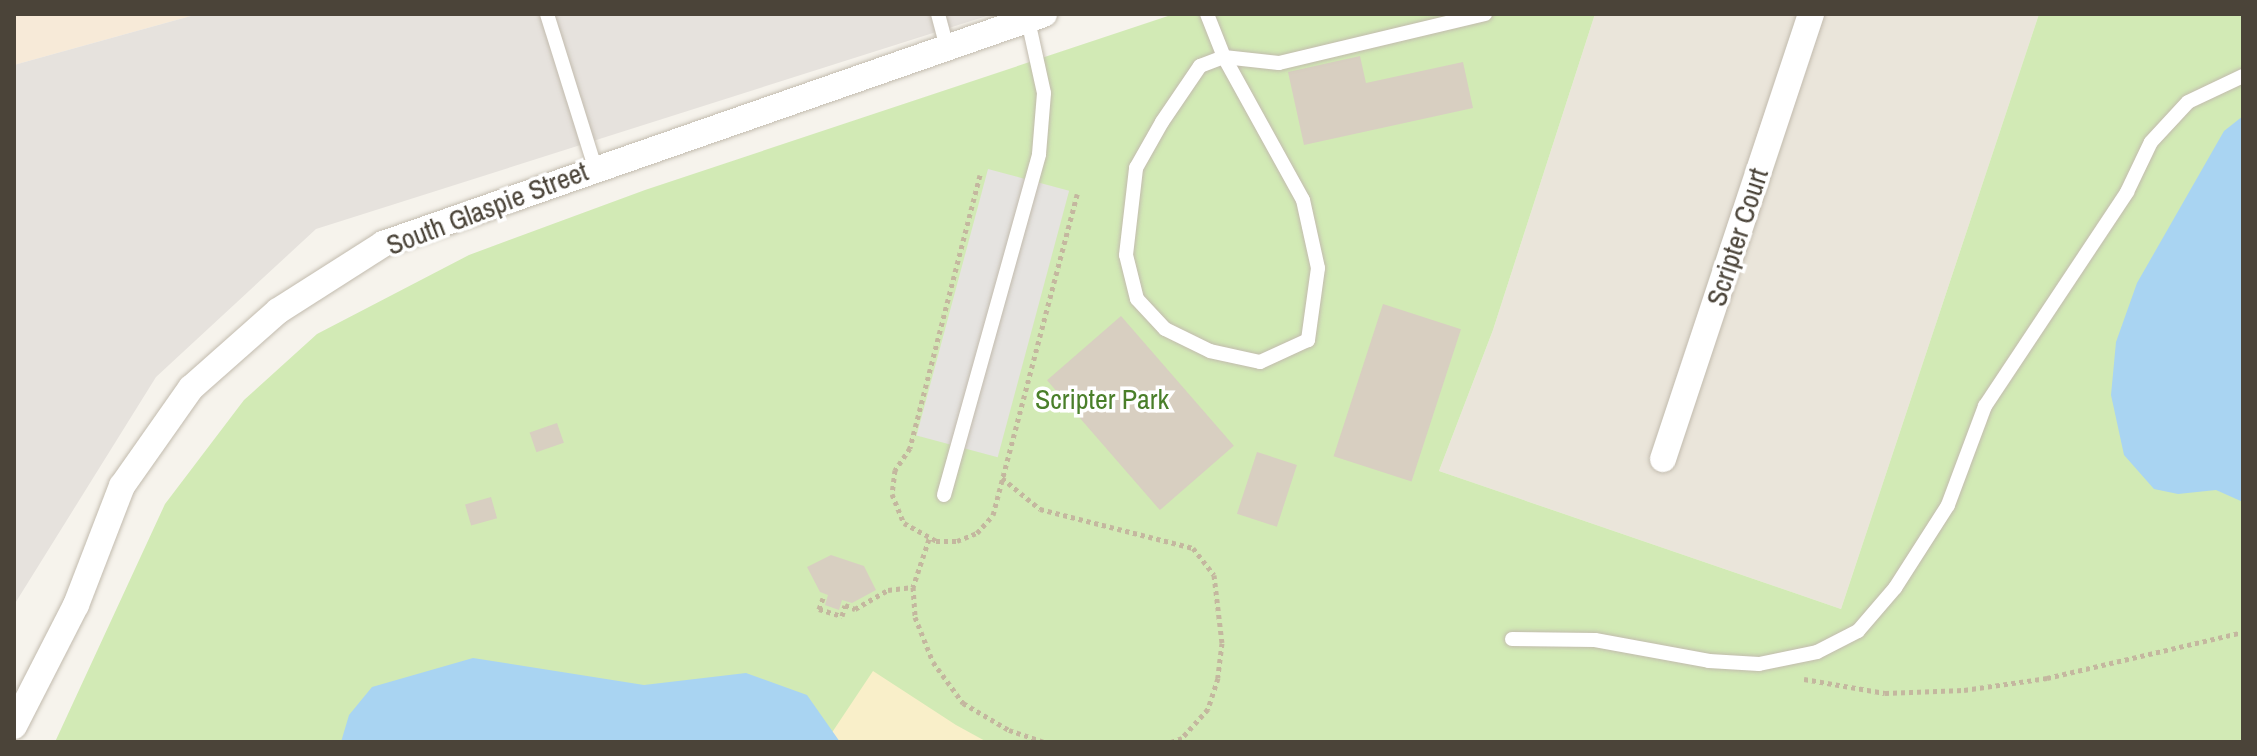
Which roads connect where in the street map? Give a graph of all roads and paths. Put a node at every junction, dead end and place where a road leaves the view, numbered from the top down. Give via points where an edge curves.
1 (547, 14) edge
2 (938, 14) edge
3 (1207, 14) edge
4 (1485, 14) edge
5 (1811, 14) edge
6 (1036, 17) edge
7 (947, 47) junction
8 (1224, 57) junction
9 (2243, 76) edge
10 (595, 167) junction
11 (1663, 459) dead end
12 (1001, 477) dead end
13 (944, 495) dead end
14 (929, 539) dead end
15 (913, 587) junction
16 (823, 598) dead end
17 (2243, 632) edge
18 (1512, 639) dead end
19 (1759, 664) junction
20 (14, 726) edge
21 (1043, 742) edge
22 (1171, 742) edge

1 - 10 lane
2 - 7 lane
3 - 8 lane
4 - 8 lane via 1279,63
5 - 11 street, Scripter Court
6 - 7 street, South Glaspie Street
6 - 13 lane via 1044,93 1039,154
7 - 10 street, South Glaspie Street
8 - 8 lane via 1303,200 1318,268 1308,340 1260,362 1210,351 1165,329 1137,299 1126,255 1136,168 1200,66
9 - 19 lane via 2188,102 2151,142 2127,192 1985,406 1948,505 1895,588 1858,631 1817,652
10 - 20 street, South Glaspie Street via 383,244 278,311 191,388 122,486 76,605
12 - 22 path via 1040,509 1193,548 1214,575 1222,630 1218,678 1208,709 1182,738
14 - 15 path
15 - 16 path via 888,590 855,609 845,605 842,616 819,609
15 - 21 path via 915,617 933,662 963,703 1009,730
17 - 19 path via 2047,678 1964,690 1885,693 1826,686
18 - 19 lane via 1595,640 1709,661

